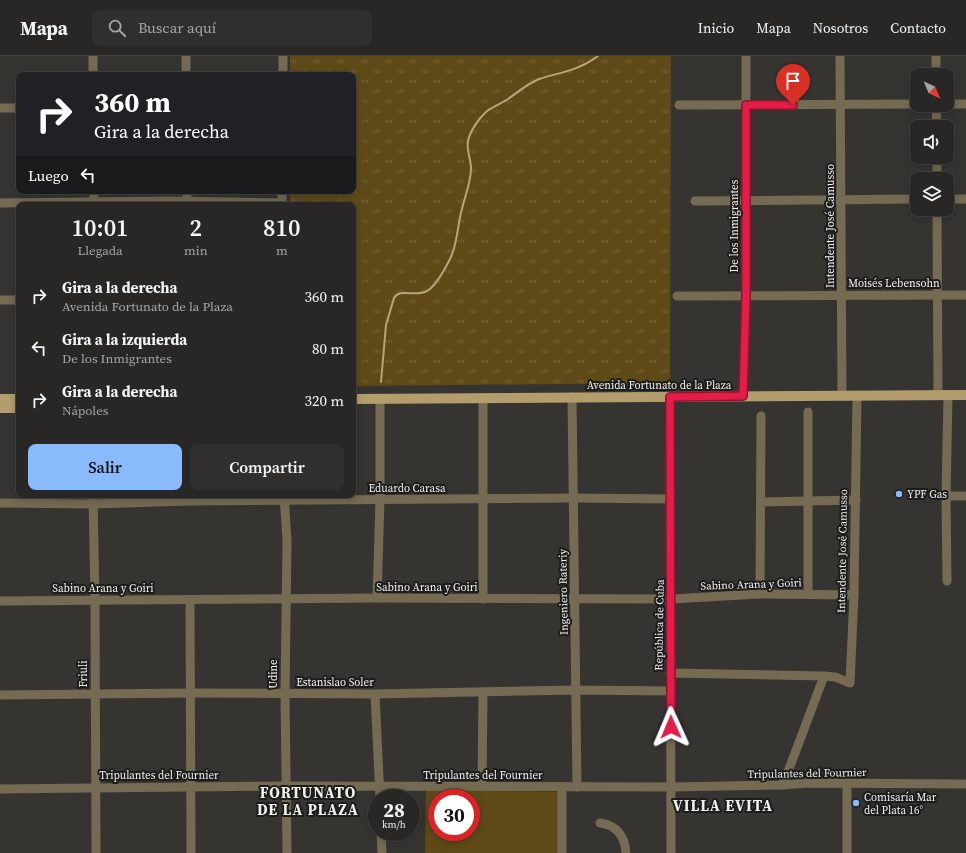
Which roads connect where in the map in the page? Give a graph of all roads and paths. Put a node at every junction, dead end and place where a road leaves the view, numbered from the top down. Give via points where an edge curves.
1 (93, 56) edge
2 (186, 56) edge
3 (283, 56) edge
4 (746, 56) edge
5 (840, 56) edge
6 (936, 56) edge
7 (936, 68) edge
8 (94, 72) edge
9 (186, 72) edge
10 (283, 72) edge
11 (841, 104) junction
12 (910, 104) edge
13 (954, 104) edge
14 (966, 104) edge
15 (679, 105) dead end
16 (746, 105) junction
17 (0, 108) edge
18 (16, 108) edge
19 (910, 199) edge
20 (954, 199) edge
21 (966, 199) edge
22 (746, 200) junction
23 (841, 200) junction
24 (695, 201) dead end
25 (0, 203) edge
26 (16, 203) edge
27 (937, 216) edge
28 (938, 295) junction
29 (966, 295) edge
30 (677, 296) dead end
31 (746, 296) junction
32 (842, 296) junction
33 (0, 300) edge
34 (16, 300) edge
35 (943, 395) junction
36 (966, 395) edge
37 (743, 396) junction
38 (842, 396) junction
39 (857, 396) junction
40 (572, 397) junction
41 (670, 397) junction
42 (356, 398) edge
43 (380, 398) junction
44 (483, 398) junction
45 (0, 399) edge
46 (16, 399) edge
47 (0, 408) edge
48 (16, 408) edge
49 (808, 412) dead end
50 (761, 416) dead end
51 (946, 496) junction
52 (966, 496) edge
53 (189, 498) edge
54 (285, 498) edge
55 (574, 498) junction
56 (93, 499) edge
57 (483, 499) junction
58 (670, 499) junction
59 (380, 500) junction
60 (856, 500) junction
61 (809, 501) junction
62 (761, 502) junction
63 (0, 503) edge
64 (947, 581) dead end
65 (760, 594) junction
66 (808, 594) junction
67 (854, 595) junction
68 (377, 598) junction
69 (483, 599) junction
70 (575, 599) junction
71 (671, 599) junction
72 (0, 600) edge
73 (95, 600) junction
74 (190, 600) junction
75 (286, 600) junction
76 (670, 673) junction
77 (824, 676) junction
78 (575, 690) junction
79 (670, 691) junction
80 (483, 692) junction
81 (190, 693) junction
82 (94, 694) junction
83 (285, 694) junction
84 (376, 694) junction
85 (0, 695) edge
86 (847, 784) junction
87 (966, 784) edge
88 (782, 785) junction
89 (286, 786) junction
90 (482, 786) junction
91 (191, 787) junction
92 (380, 787) junction
93 (562, 787) junction
94 (577, 787) junction
95 (671, 787) junction
96 (95, 788) junction
97 (0, 789) edge
98 (600, 823) dead end
99 (381, 841) edge
100 (96, 853) edge
101 (191, 853) edge
102 (287, 853) edge
103 (382, 853) edge
104 (562, 853) edge
105 (626, 853) edge
106 (671, 853) edge
107 (847, 853) edge

1 - 8 street
2 - 9 street
3 - 10 street
4 - 16 street, De los Inmigrantes
5 - 11 street, Intendente José Camusso
6 - 7 street
11 - 12 street
11 - 16 street
11 - 23 street, Intendente José Camusso
13 - 14 street
15 - 16 street
16 - 22 street, De los Inmigrantes
17 - 18 street
19 - 23 street
20 - 21 street
22 - 23 street
22 - 24 street
22 - 31 street, De los Inmigrantes
23 - 32 street, Intendente José Camusso
25 - 26 street
27 - 28 street
28 - 29 street, Moisés Lebensohn
28 - 32 street, Moisés Lebensohn
28 - 35 street
30 - 31 street, Moisés Lebensohn
31 - 32 street, Moisés Lebensohn
31 - 37 street, De los Inmigrantes
32 - 38 street, Intendente José Camusso
33 - 34 street
35 - 36 main road, Avenida Fortunato de la Plaza
35 - 39 main road, Avenida Fortunato de la Plaza
35 - 51 street
37 - 38 main road, Avenida Fortunato de la Plaza
37 - 41 main road, Avenida Fortunato de la Plaza
38 - 39 main road, Avenida Fortunato de la Plaza
39 - 60 street, Intendente José Camusso
40 - 41 main road, Avenida Fortunato de la Plaza
40 - 44 main road, Avenida Fortunato de la Plaza
40 - 55 street, Ingeniero Rateriy
41 - 58 street, República de Cuba
42 - 43 main road, Avenida Fortunato de la Plaza
43 - 44 main road, Avenida Fortunato de la Plaza
43 - 59 street
44 - 57 street
45 - 46 main road
47 - 48 main road
49 - 61 street
50 - 62 street
51 - 52 street
51 - 64 street
53 - 54 street, Eduardo Carasa
53 - 56 street, Eduardo Carasa
54 - 59 street, Eduardo Carasa
54 - 75 street, Udine
55 - 57 street, Eduardo Carasa
55 - 58 street, Eduardo Carasa
55 - 70 street, Ingeniero Rateriy
56 - 63 street, Eduardo Carasa
56 - 73 street, Friuli
57 - 59 street, Eduardo Carasa
57 - 69 street
58 - 71 street, República de Cuba
59 - 68 street
60 - 61 street
60 - 67 street, Intendente José Camusso
61 - 62 street
61 - 66 street
62 - 65 street
65 - 66 street, Sabino Arana y Goiri
65 - 71 street, Sabino Arana y Goiri
66 - 67 street, Sabino Arana y Goiri
67 - 77 street, Intendente José Camusso via 850,683
68 - 69 street, Sabino Arana y Goiri
68 - 75 street, Sabino Arana y Goiri
69 - 70 street, Sabino Arana y Goiri
70 - 71 street, Sabino Arana y Goiri
70 - 78 street, Ingeniero Rateriy
71 - 76 street, República de Cuba
72 - 73 street, Sabino Arana y Goiri
73 - 74 street, Sabino Arana y Goiri
73 - 82 street, Friuli
74 - 75 street, Sabino Arana y Goiri
74 - 81 street
75 - 83 street, Udine
76 - 77 street
76 - 79 street, República de Cuba
77 - 88 street
78 - 79 street, Estanislao Soler
78 - 80 street, Estanislao Soler
78 - 94 street, Ingeniero Rateriy
79 - 95 street, República de Cuba
80 - 84 street, Estanislao Soler
80 - 90 street
81 - 82 street, Estanislao Soler
81 - 83 street, Estanislao Soler
81 - 91 street
82 - 85 street, Estanislao Soler
82 - 96 street, Friuli
83 - 84 street, Estanislao Soler
83 - 89 street, Udine
84 - 92 street
86 - 87 street, Tripulantes del Fournier
86 - 88 street, Tripulantes del Fournier
86 - 107 street
88 - 95 street, Tripulantes del Fournier
89 - 91 street, Tripulantes del Fournier
89 - 92 street, Tripulantes del Fournier
89 - 102 street, Udine
90 - 92 street, Tripulantes del Fournier
90 - 93 street, Tripulantes del Fournier
91 - 96 street, Tripulantes del Fournier
91 - 101 street
93 - 94 street, Tripulantes del Fournier
93 - 104 street
94 - 95 street, Tripulantes del Fournier
95 - 106 street, República de Cuba
96 - 97 street, Tripulantes del Fournier
96 - 100 street, Friuli
98 - 105 street via 617,830 624,839
99 - 103 street

